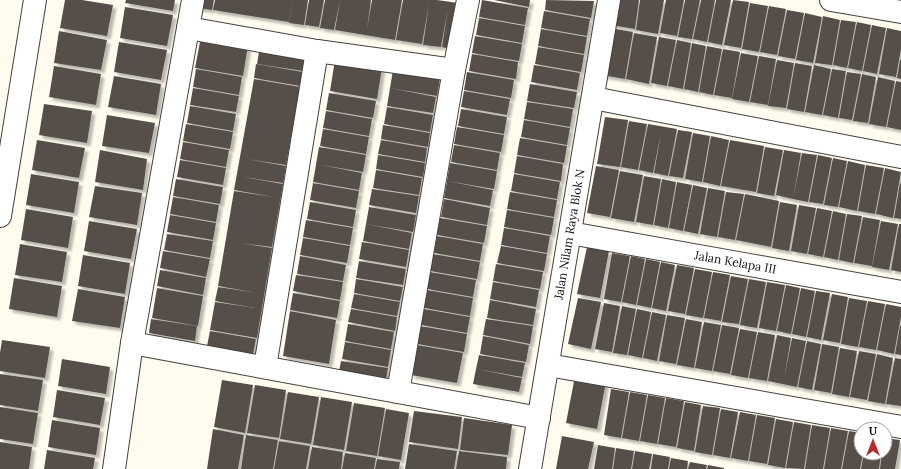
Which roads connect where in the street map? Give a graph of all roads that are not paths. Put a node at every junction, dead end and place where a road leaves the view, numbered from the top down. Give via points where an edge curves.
1 (35, 0) edge
2 (193, 0) edge
3 (468, 0) edge
4 (609, 0) edge
5 (831, 0) edge
6 (901, 12) edge
7 (188, 28) junction
8 (317, 51) junction
9 (454, 70) junction
10 (593, 98) junction
11 (901, 157) edge
12 (0, 216) edge
13 (570, 232) junction
14 (901, 292) edge
15 (132, 343) junction
16 (548, 366) junction
17 (265, 367) junction
18 (398, 392) junction
19 (539, 418) junction
20 (901, 427) edge
21 (114, 469) edge
22 (530, 469) edge

1 - 12 street
2 - 7 street
3 - 9 street
4 - 10 street, Jalan Nilam Raya Blok N
5 - 6 street
7 - 8 street
7 - 15 street
8 - 9 street
8 - 17 street
9 - 18 street
10 - 11 street
10 - 13 street, Jalan Nilam Raya Blok N
13 - 14 street, Jalan Kelapa III
13 - 16 street, Jalan Nilam Raya Blok N
15 - 17 street
15 - 21 street
16 - 19 street, Jalan Nilam Raya Blok N
16 - 20 street
17 - 18 street
18 - 19 street
19 - 22 street, Jalan Nilam Raya Blok N

